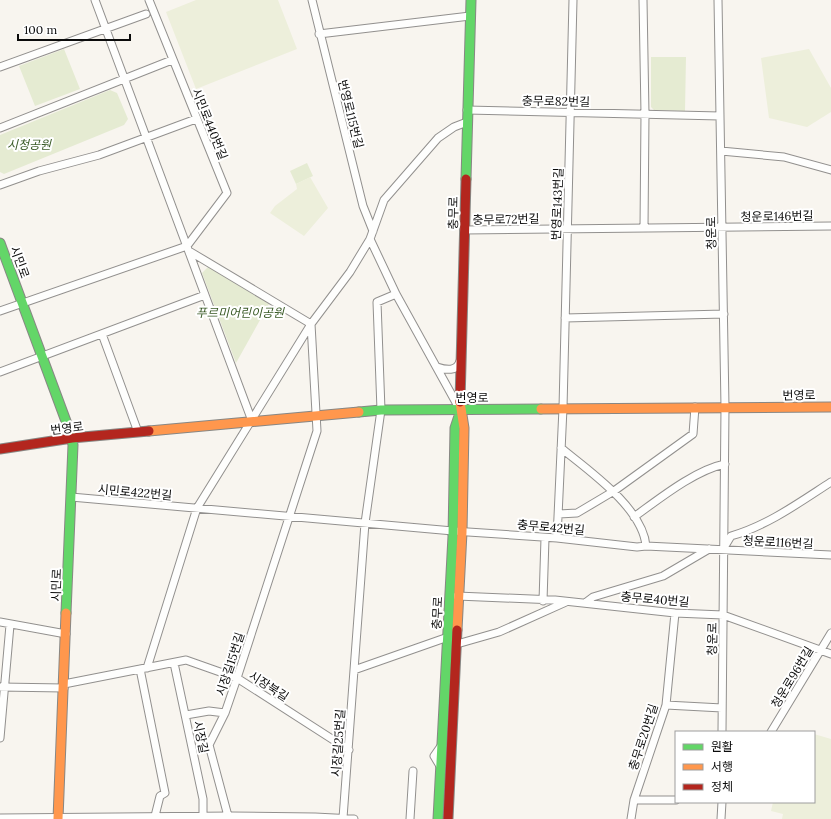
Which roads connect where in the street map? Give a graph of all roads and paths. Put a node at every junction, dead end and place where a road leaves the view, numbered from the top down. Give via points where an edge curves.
1 (95, 0) edge
2 (149, 0) edge
3 (312, 0) edge
4 (471, 0) edge
5 (573, 0) edge
6 (643, 0) edge
7 (718, 0) edge
8 (146, 14) dead end
9 (470, 16) junction
10 (105, 28) junction
11 (319, 34) junction
12 (172, 60) junction
13 (0, 68) edge
14 (124, 79) junction
15 (467, 110) junction
16 (571, 112) junction
17 (645, 114) junction
18 (720, 116) junction
19 (196, 119) junction
20 (467, 122) junction
21 (0, 128) edge
22 (146, 138) junction
23 (721, 151) junction
24 (831, 170) edge
25 (0, 186) edge
26 (831, 226) edge
27 (644, 228) junction
28 (722, 228) junction
29 (568, 229) junction
30 (464, 230) junction
31 (373, 231) junction
32 (370, 239) junction
33 (0, 243) edge
34 (188, 249) junction
35 (396, 294) junction
36 (205, 295) junction
37 (22, 303) junction
38 (0, 311) edge
39 (724, 314) junction
40 (565, 318) junction
41 (311, 324) junction
42 (102, 334) junction
43 (42, 357) junction
44 (462, 357) junction
45 (437, 367) junction
46 (0, 372) edge
47 (695, 407) junction
48 (726, 407) junction
49 (831, 407) edge
50 (563, 408) junction
51 (380, 410) junction
52 (460, 410) junction
53 (316, 415) junction
54 (252, 421) junction
55 (138, 432) junction
56 (72, 438) junction
57 (561, 448) junction
58 (0, 449) edge
59 (725, 464) junction
60 (831, 482) edge
61 (614, 491) junction
62 (72, 497) junction
63 (197, 508) junction
64 (559, 514) junction
65 (288, 517) junction
66 (634, 517) junction
67 (366, 523) junction
68 (457, 531) junction
69 (545, 538) junction
70 (557, 538) junction
71 (646, 546) junction
72 (709, 549) junction
73 (724, 549) junction
74 (831, 555) edge
75 (455, 596) junction
76 (543, 601) junction
77 (566, 601) junction
78 (585, 603) junction
79 (675, 613) junction
80 (723, 615) junction
81 (0, 622) edge
82 (10, 625) junction
83 (831, 633) edge
84 (66, 634) junction
85 (448, 637) junction
86 (456, 644) junction
87 (821, 650) junction
88 (831, 654) edge
89 (174, 663) junction
90 (144, 669) junction
91 (354, 670) junction
92 (237, 678) junction
93 (64, 686) junction
94 (3, 688) edge
95 (666, 705) junction
96 (722, 708) junction
97 (225, 713) junction
98 (186, 715) junction
99 (722, 731) edge
100 (772, 731) edge
101 (0, 738) edge
102 (349, 750) junction
103 (413, 772) dead end
104 (634, 800) junction
105 (675, 800) edge
106 (722, 803) edge
107 (155, 816) junction
108 (203, 816) junction
109 (228, 816) junction
110 (0, 818) edge
111 (58, 818) edge
112 (343, 818) junction
113 (354, 819) edge
114 (410, 819) edge
115 (438, 819) edge
116 (448, 819) edge
117 (631, 819) edge
118 (721, 819) edge

1 - 10 street
2 - 12 street, 시민로440번길
3 - 11 street, 번영로115번길
4 - 9 main road, 충무로
5 - 16 street, 번영로143번길
6 - 17 street
7 - 18 street, 청운로
8 - 10 street
9 - 11 street
9 - 15 main road, 충무로
10 - 13 street
10 - 14 street
11 - 31 street, 번영로115번길 via 363,206
12 - 14 street
12 - 19 street, 시민로440번길
14 - 21 street
14 - 22 street
15 - 16 street, 충무로82번길
15 - 20 main road, 충무로
16 - 17 street, 충무로82번길
16 - 29 street, 번영로143번길
17 - 18 street, 충무로82번길
17 - 27 street
18 - 23 street, 청운로
19 - 22 street
19 - 34 street, 시민로440번길 via 227,193
20 - 30 main road, 충무로
20 - 31 street via 438,138 395,187 384,200
22 - 25 street via 99,155 39,171
22 - 34 street
23 - 24 street via 784,157
23 - 28 street, 청운로
26 - 28 street, 청운로146번길
27 - 28 street, 충무로72번길
27 - 29 street, 충무로72번길
28 - 39 street, 청운로
29 - 30 street, 충무로72번길
29 - 40 street, 번영로143번길
30 - 44 main road, 충무로
31 - 32 street
32 - 35 street
32 - 41 street via 350,272
33 - 37 main road, 시민로
34 - 36 street
34 - 37 street
34 - 41 street
35 - 45 street
35 - 51 street via 377,302
36 - 42 street
36 - 54 street
37 - 38 street
37 - 43 main road, 시민로
39 - 40 street
39 - 48 street, 청운로
40 - 50 street, 번영로143번길
41 - 53 street
41 - 54 street
42 - 43 street
42 - 55 street
43 - 46 street
43 - 56 main road, 시민로
44 - 45 street via 459,365 453,369
44 - 52 main road, 충무로
45 - 52 street
47 - 48 main road, 번영로
47 - 50 main road, 번영로
47 - 61 street via 693,434
48 - 49 main road, 번영로
48 - 59 street, 청운로
50 - 52 main road, 번영로
50 - 57 street
51 - 52 main road, 번영로
51 - 53 main road, 번영로
51 - 67 street
52 - 68 main road, 충무로 via 455,428
53 - 54 main road, 번영로
53 - 65 street via 317,431
54 - 55 main road, 번영로
54 - 63 street
55 - 56 main road, 번영로
56 - 58 main road, 번영로
56 - 62 main road, 시민로
57 - 61 street
57 - 64 street
59 - 66 street via 716,466 678,486
59 - 73 street, 청운로
60 - 73 street via 798,504 731,536
61 - 64 street via 577,513
61 - 66 street
62 - 63 street, 시민로422번길
62 - 84 main road, 시민로
63 - 65 street, 시민로422번길
63 - 90 street
64 - 70 street
65 - 67 street, 시민로422번길
65 - 92 street, 시장길15번길
66 - 71 street via 646,536
67 - 68 street, 시민로422번길
67 - 91 street, 시장길25번길
68 - 69 street, 충무로42번길
68 - 75 main road, 충무로
69 - 70 street, 충무로42번길
69 - 76 street
70 - 71 street, 충무로42번길
71 - 72 street, 충무로42번길
72 - 73 street, 충무로42번길
72 - 78 street, 충무로40번길 via 663,576 593,597
73 - 74 street, 청운로116번길
73 - 80 street, 청운로
75 - 76 street, 충무로40번길
75 - 85 main road, 충무로
75 - 86 main road, 충무로
76 - 77 street, 충무로40번길
77 - 78 street, 충무로40번길
77 - 86 street via 499,632
78 - 79 street, 충무로40번길
79 - 80 street, 충무로40번길
79 - 95 street, 충무로20번길
80 - 87 street, 충무로40번길
80 - 96 street, 청운로
81 - 82 street
82 - 84 street
82 - 94 street
83 - 87 street, 청운로96번길
84 - 93 main road, 시민로
85 - 91 street
85 - 115 main road, 충무로
86 - 116 main road, 충무로
87 - 88 street, 충무로40번길
87 - 100 street, 청운로96번길
89 - 90 street, 시장북길
89 - 92 street, 시장북길 via 186,660
89 - 98 street, 시장길
90 - 93 street, 시장북길
90 - 107 street via 165,793 160,796
91 - 102 street, 시장길25번길
92 - 97 street, 시장길15번길
92 - 102 street, 시장북길
93 - 94 street, 시장북길
93 - 111 main road, 시민로
94 - 101 street
95 - 96 street
95 - 104 street, 충무로20번길
96 - 99 street, 청운로
97 - 98 street via 209,711
97 - 109 street, 시장길15번길 via 209,745
98 - 108 street, 시장길 via 204,799
102 - 112 street, 시장길25번길
103 - 114 street
104 - 105 street
104 - 117 street, 충무로20번길
106 - 118 street
107 - 108 street
107 - 111 street
108 - 109 street
109 - 112 street
110 - 111 street
112 - 113 street

